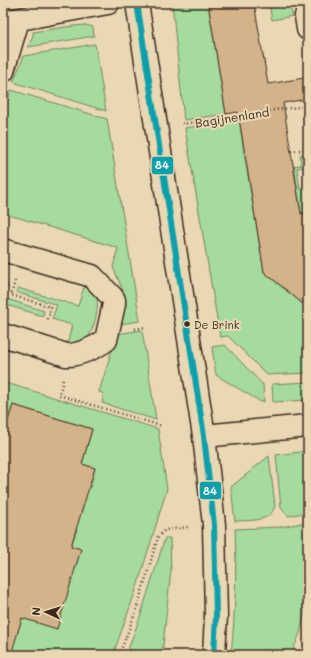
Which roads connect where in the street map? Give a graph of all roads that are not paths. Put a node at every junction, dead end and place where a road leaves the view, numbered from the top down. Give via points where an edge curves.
1 (108, 3) edge
2 (137, 3) edge
3 (308, 10) edge
4 (11, 21) edge
5 (308, 29) edge
6 (3, 71) edge
7 (13, 253) edge
8 (3, 335) edge
9 (308, 426) edge
10 (204, 436) junction
11 (214, 655) edge

1 - 4 street
2 - 10 street
3 - 5 street
4 - 6 street
7 - 8 street via 92,276 114,300 106,340 71,355
9 - 10 street
10 - 11 street via 214,525

